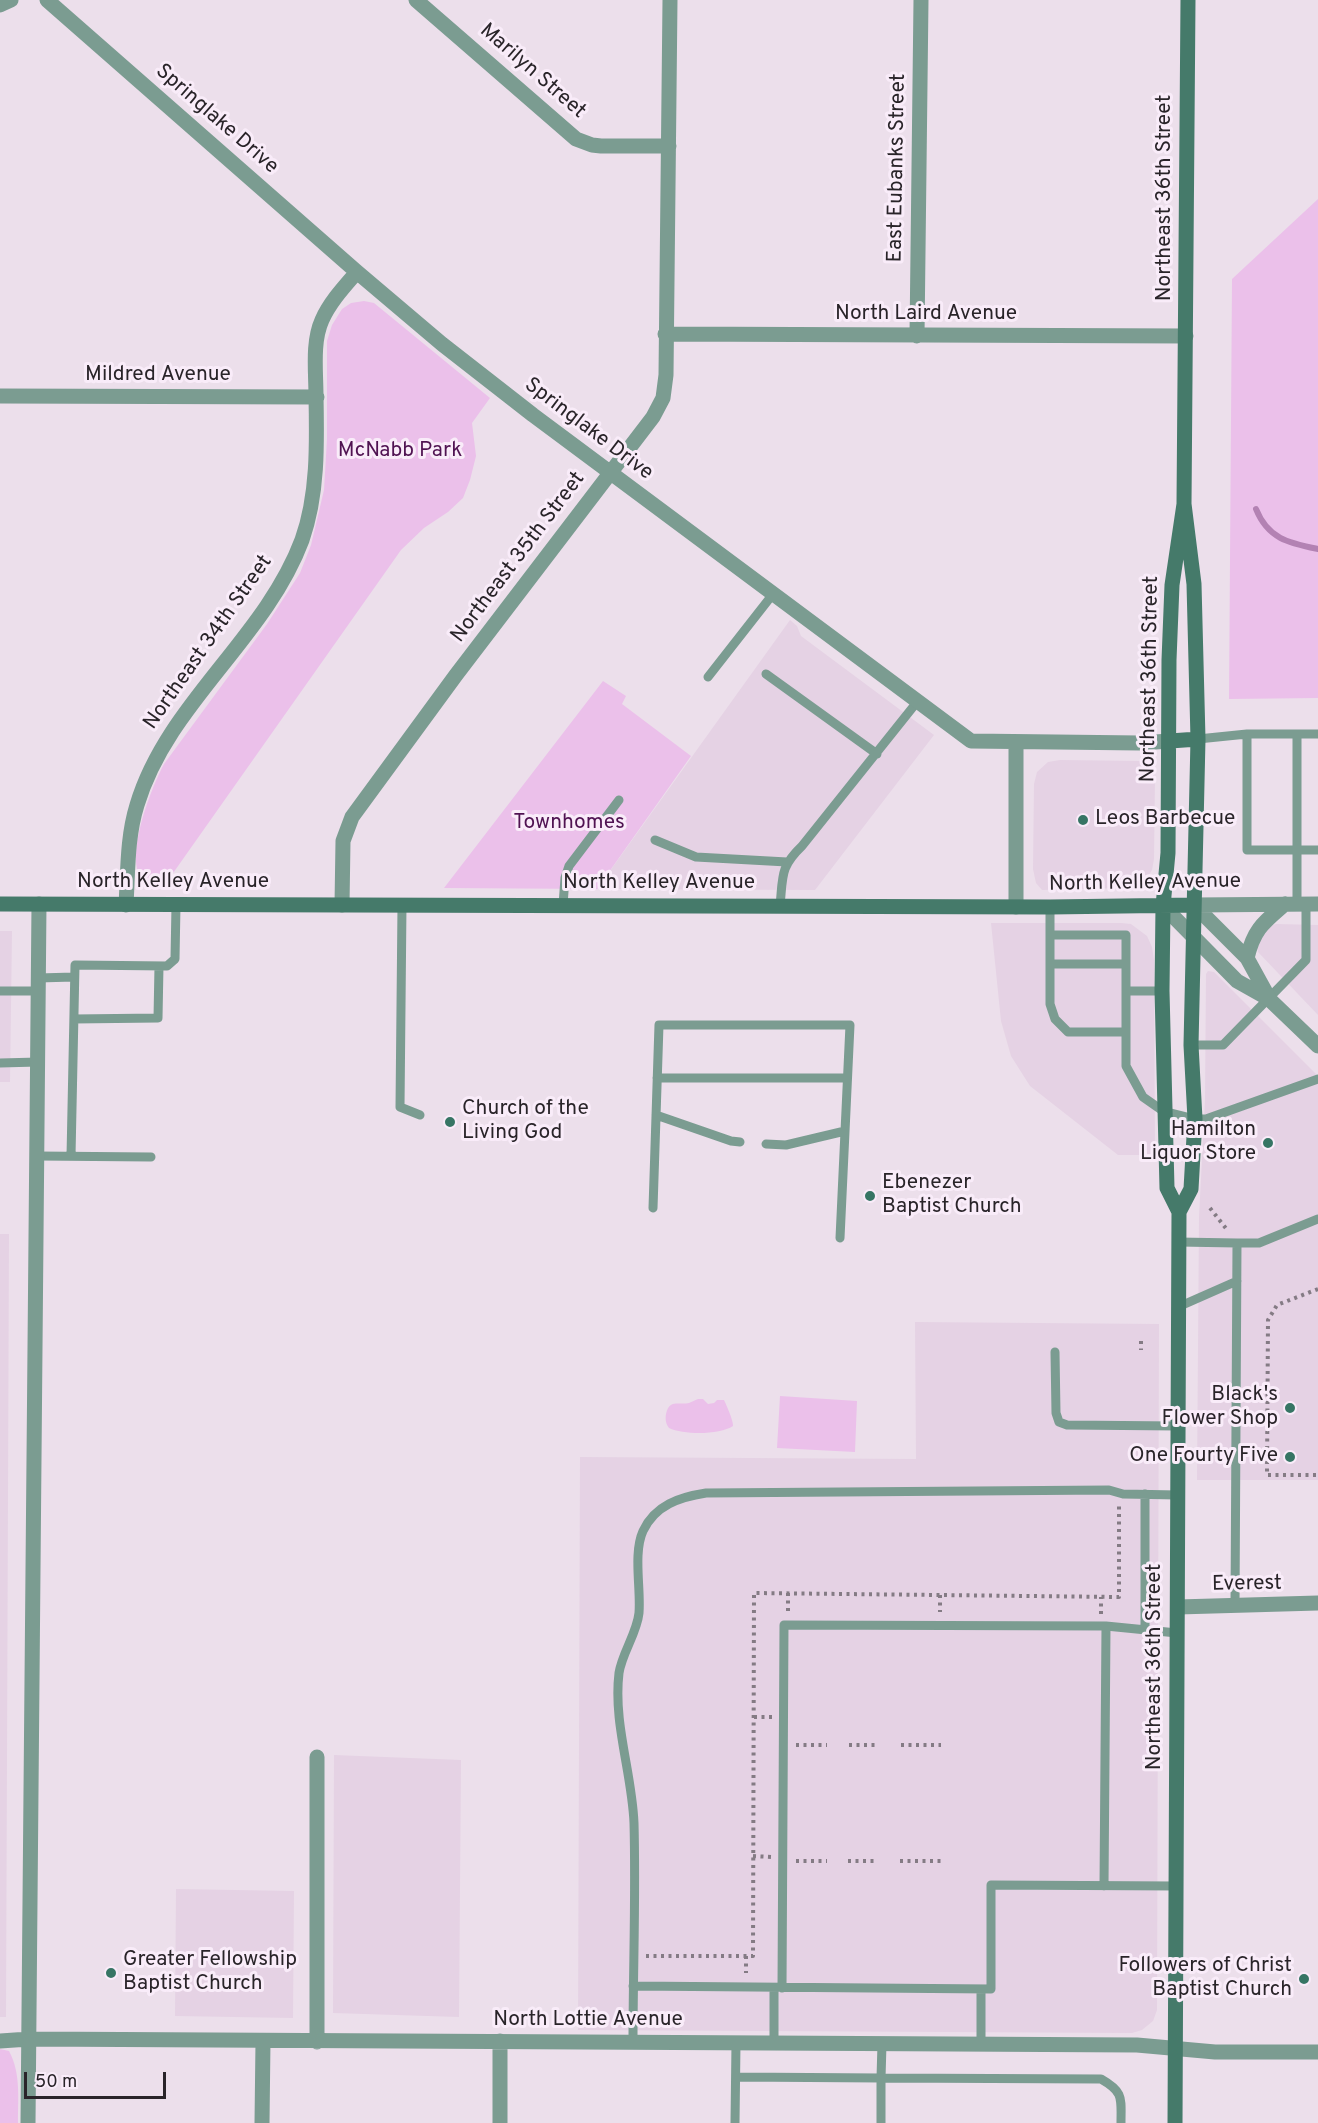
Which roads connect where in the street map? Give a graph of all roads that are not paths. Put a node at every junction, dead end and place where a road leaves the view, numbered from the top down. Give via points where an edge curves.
1 (11, 0) edge
2 (47, 0) edge
3 (416, 0) edge
4 (670, 0) edge
5 (921, 0) edge
6 (1188, 0) edge
7 (0, 5) edge
8 (669, 146) junction
9 (357, 272) junction
10 (665, 334) junction
11 (917, 336) junction
12 (1186, 336) junction
13 (0, 396) edge
14 (316, 397) junction
15 (610, 472) junction
16 (1184, 504) junction
17 (773, 594) junction
18 (766, 674) dead end
19 (708, 677) dead end
20 (917, 702) junction
21 (1247, 734) junction
22 (1297, 734) junction
23 (1318, 734) edge
24 (1198, 739) junction
25 (1170, 741) junction
26 (1016, 742) junction
27 (877, 754) junction
28 (619, 800) dead end
29 (655, 840) dead end
30 (1297, 850) junction
31 (1318, 850) edge
32 (787, 862) junction
33 (0, 904) edge
34 (39, 904) junction
35 (126, 904) junction
36 (176, 904) junction
37 (1302, 904) edge
38 (342, 905) junction
39 (402, 905) junction
40 (563, 905) junction
41 (1194, 905) junction
42 (780, 906) junction
43 (1163, 906) junction
44 (1016, 907) junction
45 (1050, 907) junction
46 (1050, 935) junction
47 (1193, 937) junction
48 (1247, 958) junction
49 (1050, 963) junction
50 (1126, 963) junction
51 (159, 966) junction
52 (74, 977) junction
53 (39, 984) junction
54 (0, 991) edge
55 (1126, 991) junction
56 (1162, 991) junction
57 (1269, 999) junction
58 (74, 1019) junction
59 (1126, 1032) junction
60 (1191, 1045) junction
61 (1318, 1046) edge
62 (38, 1062) junction
63 (0, 1063) edge
64 (657, 1078) junction
65 (847, 1078) junction
66 (1318, 1079) edge
67 (1163, 1111) junction
68 (420, 1115) dead end
69 (656, 1115) junction
70 (1195, 1119) junction
71 (845, 1131) junction
72 (740, 1142) dead end
73 (766, 1144) dead end
74 (37, 1156) junction
75 (71, 1156) junction
76 (151, 1157) dead end
77 (653, 1208) dead end
78 (1179, 1212) junction
79 (1318, 1219) edge
80 (840, 1238) dead end
81 (1178, 1242) junction
82 (1237, 1243) junction
83 (1237, 1281) junction
84 (1178, 1307) junction
85 (1055, 1352) dead end
86 (1178, 1426) junction
87 (1145, 1494) junction
88 (1178, 1495) junction
89 (1318, 1603) edge
90 (1235, 1606) junction
91 (1178, 1607) junction
92 (1106, 1626) junction
93 (1145, 1630) junction
94 (1177, 1633) junction
95 (317, 1757) dead end
96 (1104, 1886) junction
97 (1176, 1886) junction
98 (633, 1986) junction
99 (778, 1988) junction
100 (981, 1989) junction
101 (29, 2039) junction
102 (0, 2041) edge
103 (500, 2041) junction
104 (263, 2042) junction
105 (316, 2042) junction
106 (633, 2042) junction
107 (736, 2043) junction
108 (774, 2043) junction
109 (882, 2043) junction
110 (981, 2045) junction
111 (1175, 2048) junction
112 (1318, 2052) edge
113 (736, 2077) junction
114 (881, 2078) junction
115 (28, 2123) edge
116 (262, 2123) edge
117 (500, 2123) edge
118 (735, 2123) edge
119 (881, 2123) edge
120 (1121, 2123) edge
121 (1175, 2123) edge

1 - 7 street
2 - 9 street, Springlake Drive
3 - 8 street, Marilyn Street via 576,139 601,146
4 - 8 street, Northeast 35th Street
5 - 11 street, East Eubanks Street
6 - 12 main road, Northeast 36th Street
8 - 10 street, Northeast 35th Street
9 - 14 street, Northeast 34th Street via 321,322 316,350
9 - 15 street, Springlake Drive via 442,344
10 - 11 street, North Laird Avenue
10 - 15 street, Northeast 35th Street via 663,398
11 - 12 street, North Laird Avenue
12 - 16 main road, Northeast 36th Street
13 - 14 street, Mildred Avenue
14 - 35 street, Northeast 34th Street via 314,490 302,540 268,603 160,751 132,821
15 - 17 street, Springlake Drive
15 - 38 street, Northeast 35th Street via 352,816 343,841
16 - 24 main road, Northeast 36th Street via 1194,584
16 - 25 main road, Northeast 36th Street via 1172,585 1168,660
17 - 19 lane
17 - 20 street, Springlake Drive
18 - 27 lane
20 - 26 street, Springlake Drive via 971,741
20 - 27 lane
21 - 22 lane
21 - 24 lane
21 - 30 lane via 1247,850
22 - 23 lane
22 - 30 lane
24 - 25 main road
24 - 41 main road, Northeast 36th Street
25 - 26 street, Springlake Drive
25 - 43 main road, Northeast 36th Street
26 - 44 street
27 - 32 lane
28 - 40 lane via 569,866
29 - 32 lane via 696,857
30 - 31 lane
30 - 37 lane
32 - 42 lane
33 - 34 main road, North Kelley Avenue
34 - 35 main road, North Kelley Avenue
34 - 53 street
35 - 36 main road, North Kelley Avenue
36 - 38 main road, North Kelley Avenue
36 - 51 lane via 175,959 167,966
37 - 41 street, North Kelley Avenue
37 - 48 street via 1260,925
37 - 57 lane via 1306,960
38 - 39 main road, North Kelley Avenue
39 - 40 main road, North Kelley Avenue
39 - 68 lane via 400,1107
40 - 42 main road, North Kelley Avenue
41 - 43 main road, North Kelley Avenue
41 - 47 main road, Northeast 36th Street
41 - 48 street
42 - 44 main road, North Kelley Avenue
43 - 45 main road, North Kelley Avenue
43 - 47 street
43 - 56 main road, Northeast 36th Street
44 - 45 main road, North Kelley Avenue
45 - 46 lane
46 - 49 lane
46 - 50 lane via 1126,935
47 - 57 street via 1237,981
47 - 60 main road, Northeast 36th Street
48 - 57 street
49 - 50 lane
49 - 59 lane via 1050,1004 1055,1019 1068,1032
50 - 55 lane
51 - 52 lane via 75,965
51 - 58 lane via 158,1018
52 - 53 lane
52 - 58 lane
53 - 54 lane
53 - 62 street
55 - 56 lane
55 - 59 lane
56 - 67 main road, Northeast 36th Street
57 - 60 lane via 1223,1045
57 - 61 street
58 - 75 lane
59 - 67 lane via 1126,1066 1143,1097
60 - 70 main road, Northeast 36th Street
62 - 63 lane
62 - 74 street
64 - 65 lane
64 - 65 lane via 659,1025 850,1025
64 - 69 lane
65 - 71 lane
66 - 70 lane via 1206,1119
67 - 70 lane
67 - 78 main road, Northeast 36th Street via 1167,1188
69 - 72 lane
69 - 77 lane
70 - 78 main road, Northeast 36th Street via 1191,1189
71 - 73 lane via 786,1145
71 - 80 lane
74 - 75 lane
74 - 101 street
75 - 76 lane
78 - 81 main road, Northeast 36th Street
79 - 82 lane via 1259,1243
81 - 82 lane
81 - 84 main road, Northeast 36th Street
82 - 83 lane
83 - 84 lane
83 - 90 lane
84 - 86 main road, Northeast 36th Street
85 - 86 lane via 1059,1422
86 - 88 main road, Northeast 36th Street
87 - 88 lane
87 - 93 lane
87 - 98 lane via 1109,1490 706,1493 684,1496 667,1504 649,1520 639,1549 639,1615 619,1672 620,1712 634,1821
88 - 91 main road, Northeast 36th Street
89 - 90 street, Everest
90 - 91 street, Everest
91 - 94 main road, Northeast 36th Street
92 - 93 lane
92 - 96 lane
92 - 99 lane via 784,1625
93 - 94 lane
94 - 97 main road, Northeast 36th Street
95 - 105 street
96 - 97 lane
96 - 100 lane via 991,1886 991,1989
97 - 111 main road, Northeast 36th Street
98 - 99 lane
98 - 106 lane
99 - 100 lane
99 - 108 lane
100 - 110 lane
101 - 102 street, North Lottie Avenue
101 - 104 street, North Lottie Avenue
101 - 115 street
103 - 105 street, North Lottie Avenue
103 - 106 street, North Lottie Avenue
103 - 117 street
104 - 105 street, North Lottie Avenue
104 - 116 street
106 - 107 street, North Lottie Avenue
107 - 108 street, North Lottie Avenue
107 - 113 lane
108 - 109 street, North Lottie Avenue
109 - 110 street, North Lottie Avenue
109 - 114 lane
110 - 111 street, North Lottie Avenue
111 - 112 street, North Lottie Avenue
111 - 121 main road, Northeast 36th Street
113 - 114 lane
113 - 118 lane
114 - 119 lane
114 - 120 lane via 1101,2079 1115,2087 1121,2101

